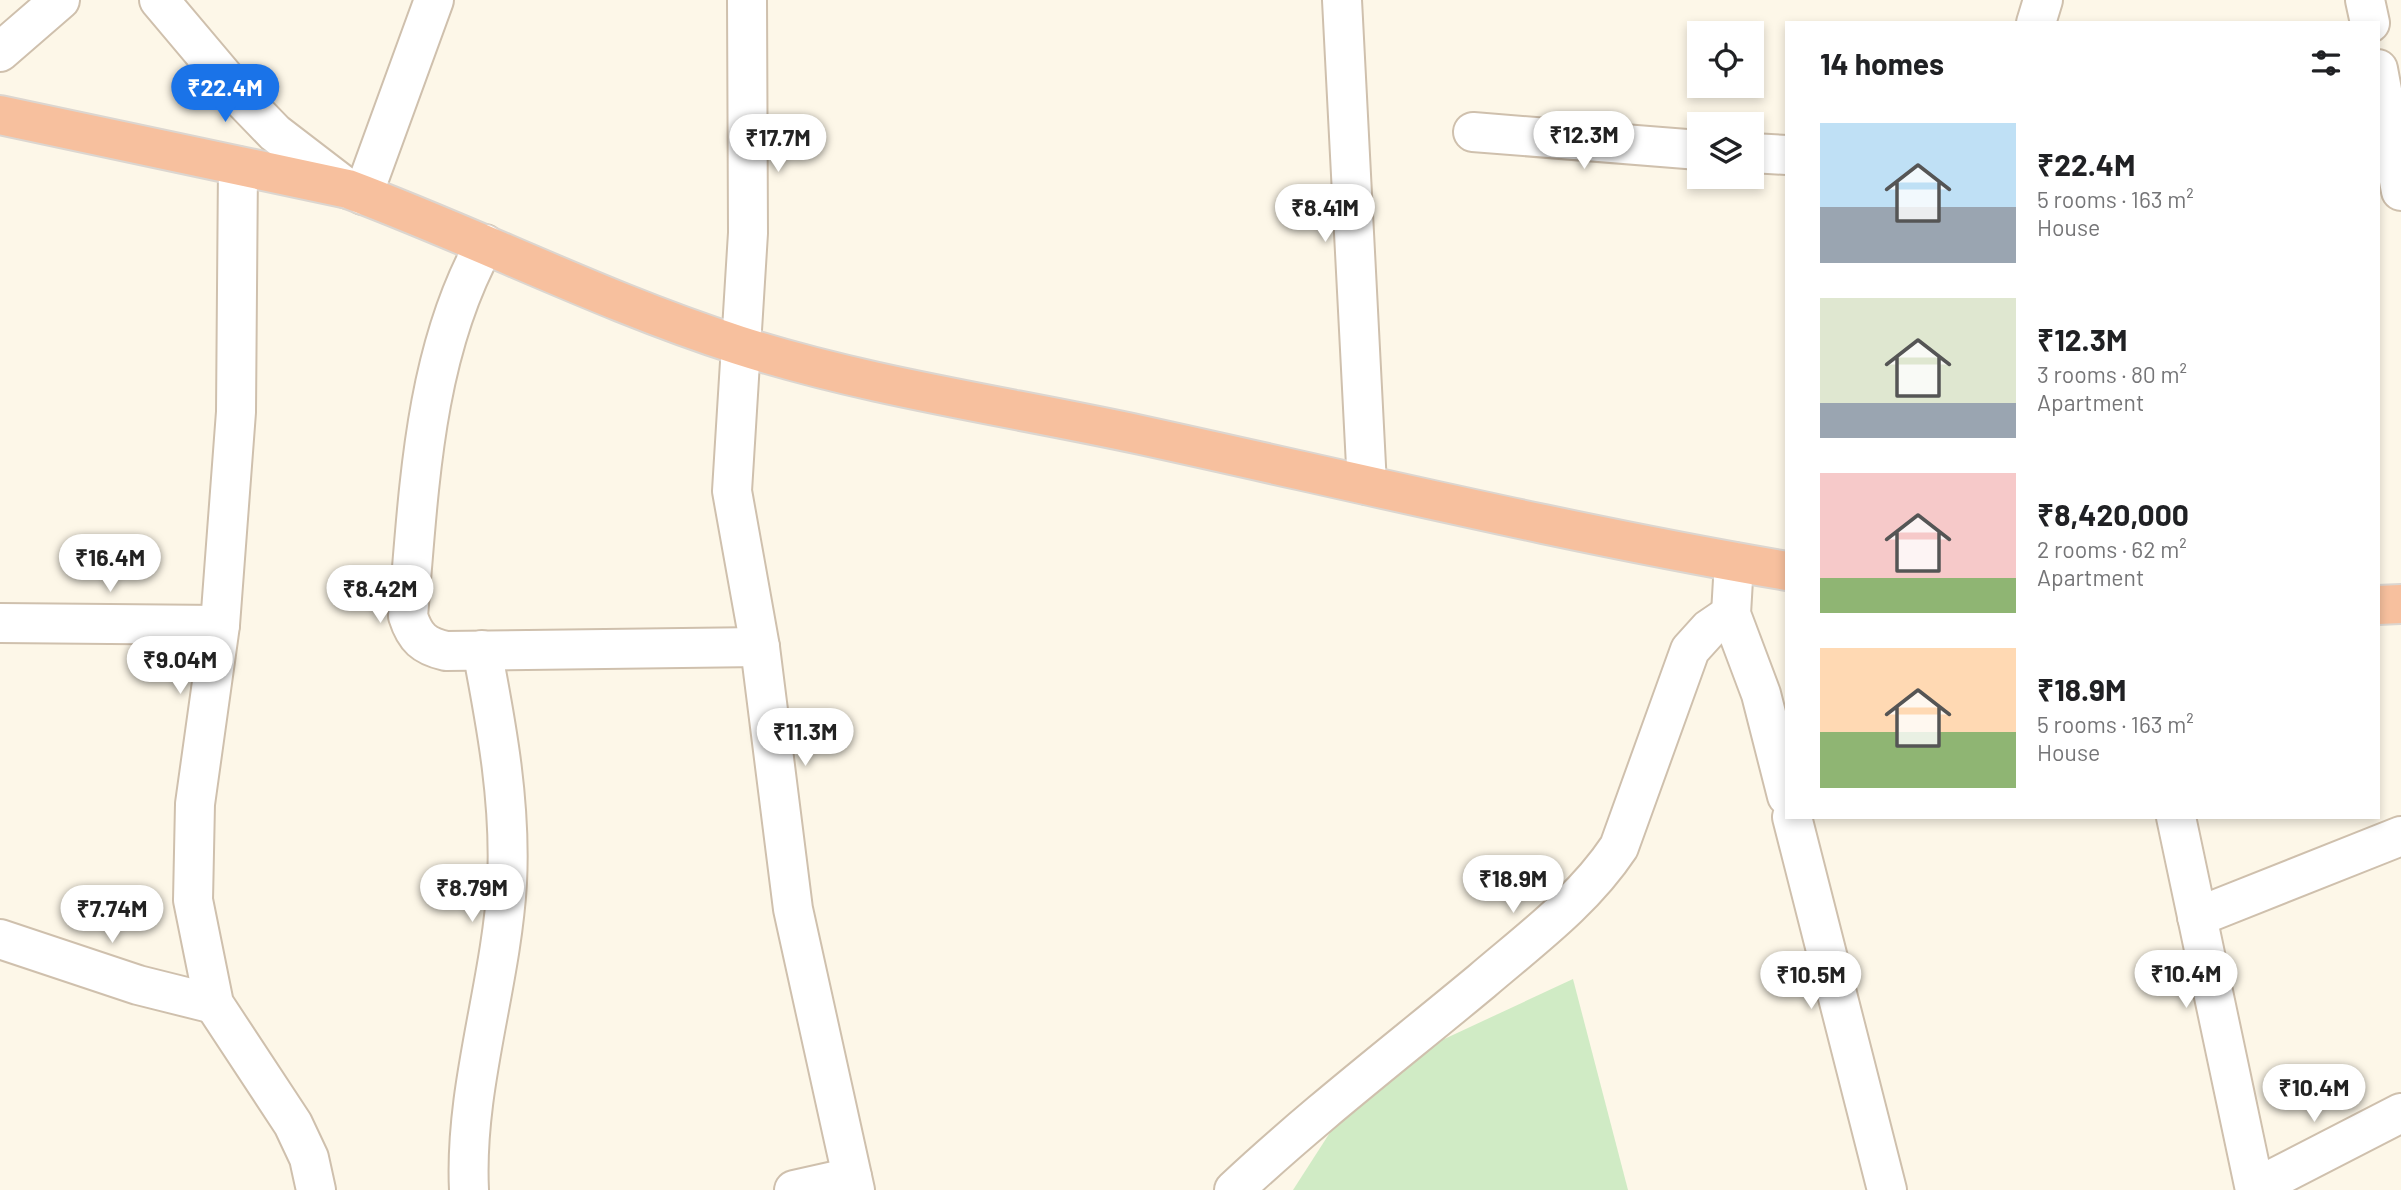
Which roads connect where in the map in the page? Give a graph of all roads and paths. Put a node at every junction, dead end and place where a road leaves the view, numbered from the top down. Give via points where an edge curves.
1 (60, 0) edge
2 (159, 0) edge
3 (434, 0) edge
4 (747, 0) edge
5 (1342, 0) edge
6 (2043, 0) edge
7 (2365, 0) edge
8 (2037, 21) edge
9 (2370, 21) edge
10 (0, 52) edge
11 (2380, 80) edge
12 (0, 115) edge
13 (1473, 132) dead end
14 (1687, 149) edge
15 (1764, 154) edge
16 (1785, 155) edge
17 (238, 166) junction
18 (2401, 191) edge
19 (356, 192) junction
20 (485, 244) junction
21 (740, 346) junction
22 (1367, 485) junction
23 (1734, 562) junction
24 (1785, 571) edge
25 (2401, 604) edge
26 (2380, 605) edge
27 (1731, 614) junction
28 (0, 623) edge
29 (220, 625) junction
30 (760, 647) junction
31 (482, 650) junction
32 (1785, 788) edge
33 (1793, 819) edge
34 (2176, 819) edge
35 (2401, 836) edge
36 (2197, 917) junction
37 (0, 939) edge
38 (214, 1004) junction
39 (2401, 1113) edge
40 (853, 1183) edge
41 (2255, 1189) edge
42 (316, 1190) edge
43 (470, 1190) edge
44 (794, 1190) edge
45 (1234, 1190) edge
46 (1888, 1190) edge

1 - 10 street
2 - 19 street via 275,133
3 - 19 street
4 - 21 street via 748,233
5 - 22 street
6 - 8 street
7 - 9 street
11 - 18 street
12 - 17 highway
13 - 14 street
15 - 16 street
17 - 19 highway
17 - 29 street via 236,412
19 - 20 highway
20 - 21 highway via 628,306
20 - 31 street via 464,282 423,446 408,616 414,634 428,647
21 - 22 highway via 949,396
21 - 30 street via 732,491
22 - 23 highway
23 - 24 highway
23 - 27 street
25 - 26 highway
27 - 32 street via 1761,694
27 - 45 street via 1690,649 1619,847 1601,874 1571,905 1317,1115
28 - 29 street
29 - 38 street via 195,804 193,886
30 - 31 street
30 - 40 street via 793,909
31 - 43 street via 505,786 507,885 477,1086
33 - 46 street
34 - 36 street
35 - 36 street
36 - 41 street
37 - 38 street via 138,985
38 - 42 street via 293,1124 309,1158
39 - 41 street
40 - 44 street

